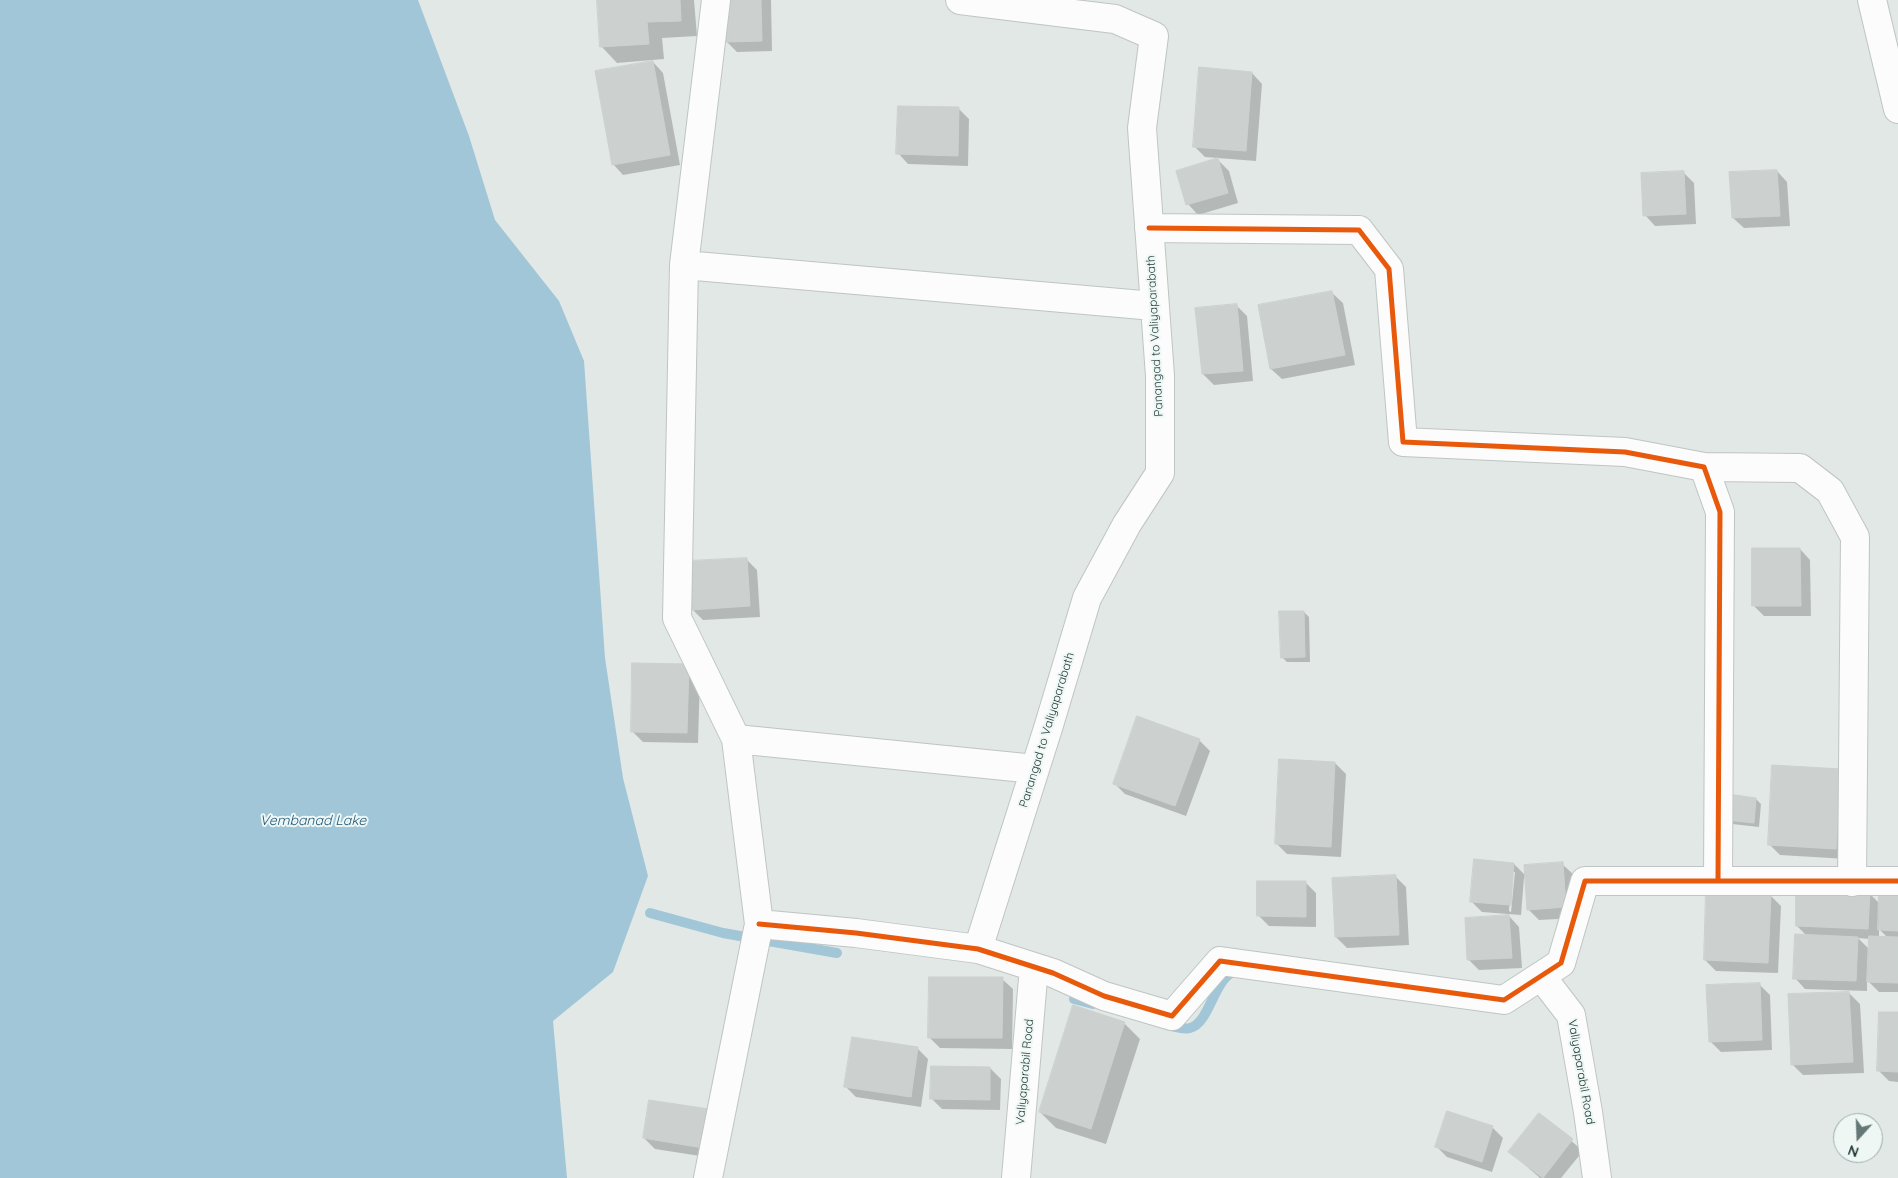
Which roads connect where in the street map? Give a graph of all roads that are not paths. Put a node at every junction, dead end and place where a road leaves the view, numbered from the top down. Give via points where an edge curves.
1 (716, 0) edge
2 (960, 0) edge
3 (1872, 0) edge
4 (1898, 109) edge
5 (1149, 228) junction
6 (684, 265) junction
7 (1154, 306) junction
8 (1704, 467) junction
9 (736, 739) junction
10 (1035, 769) junction
11 (1718, 880) junction
12 (1898, 881) edge
13 (1852, 882) junction
14 (759, 924) junction
15 (978, 949) junction
16 (1034, 967) junction
17 (1541, 976) junction
18 (708, 1178) edge
19 (1016, 1178) edge
20 (1597, 1178) edge

1 - 6 street
2 - 5 street, Panangad to Valiyaparabath via 1114,19 1154,36 1142,128
3 - 4 street
5 - 7 street, Panangad to Valiyaparabath
5 - 8 street via 1359,230 1389,270 1403,442 1625,452
6 - 7 street
6 - 9 street via 677,618
7 - 10 street, Panangad to Valiyaparabath via 1160,376 1160,473 1127,524 1087,598
8 - 11 street via 1720,512
8 - 13 street via 1800,468 1830,491 1855,536
9 - 10 street
9 - 14 street
10 - 15 street, Panangad to Valiyaparabath
11 - 13 street
11 - 17 street via 1585,881 1560,963
12 - 13 street
14 - 15 street
14 - 18 street
15 - 16 street
16 - 17 street via 1104,996 1172,1016 1220,961 1504,1000
16 - 19 street, Valiyaparabil Road
17 - 20 street, Valiyaparabil Road via 1571,1014

